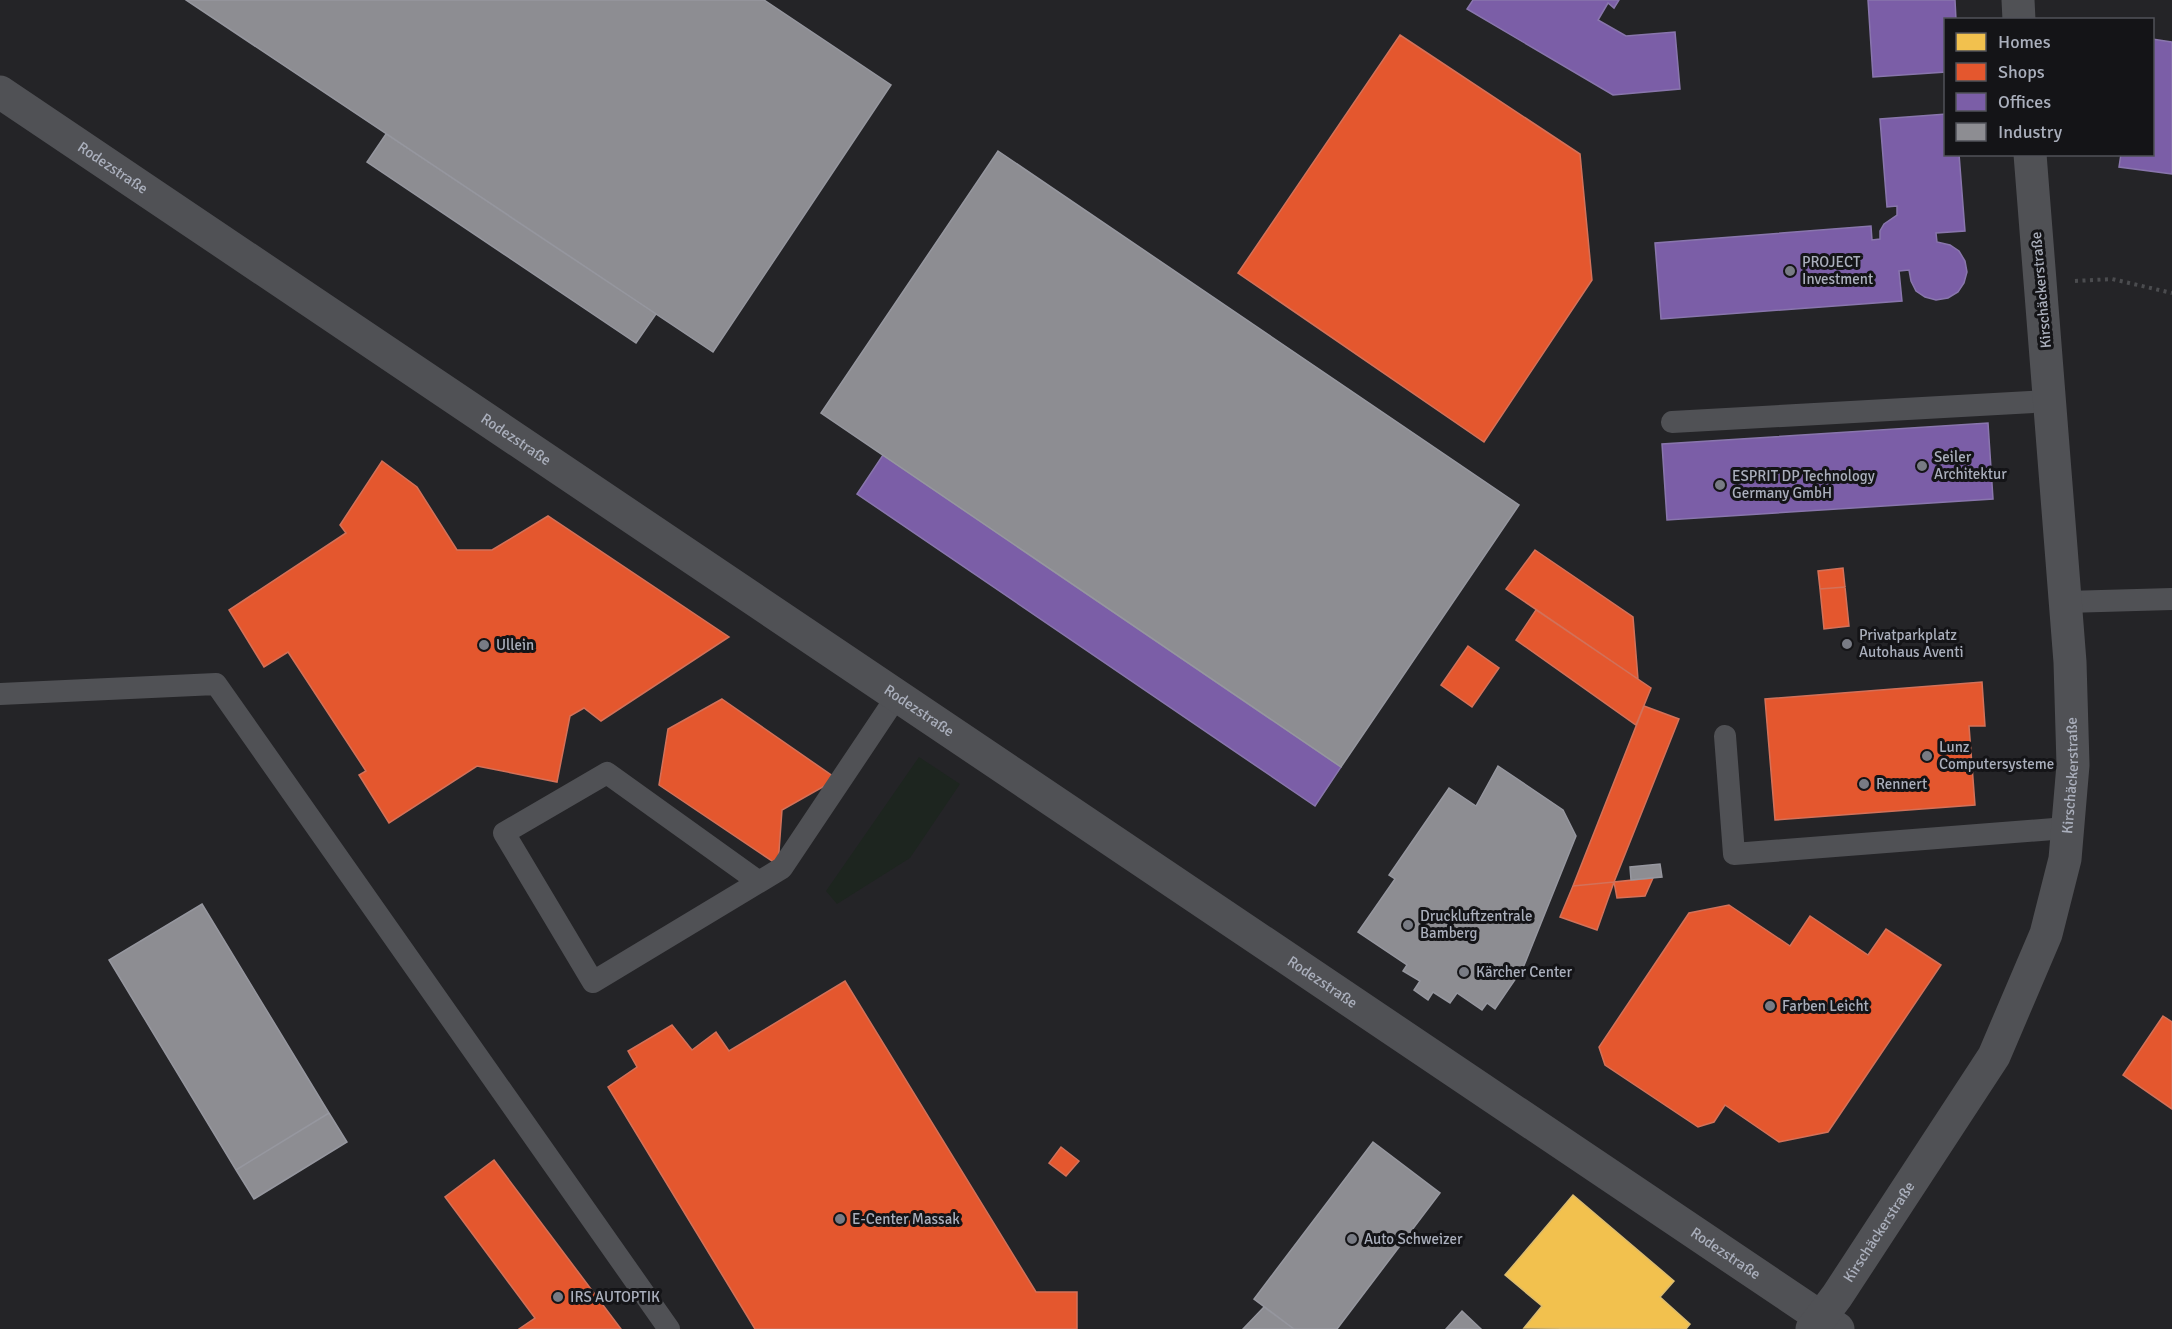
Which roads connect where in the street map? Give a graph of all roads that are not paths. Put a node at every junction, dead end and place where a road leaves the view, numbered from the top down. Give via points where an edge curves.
1 (2018, 0) edge
2 (2019, 18) edge
3 (0, 92) edge
4 (2030, 156) edge
5 (2050, 401) junction
6 (1672, 422) dead end
7 (2172, 599) edge
8 (2066, 602) junction
9 (0, 694) edge
10 (897, 696) junction
11 (1725, 736) dead end
12 (2066, 828) junction
13 (759, 882) junction
14 (1824, 1325) edge
15 (669, 1329) edge

1 - 2 street
3 - 10 street, Rodezstraße
4 - 5 street, Kirschäckerstraße
5 - 6 lane
5 - 8 street, Kirschäckerstraße
7 - 8 lane
8 - 12 street, Kirschäckerstraße via 2073,765
9 - 15 lane via 216,684
10 - 13 lane via 782,868
10 - 14 street, Rodezstraße
11 - 12 lane via 1734,854
12 - 14 street, Kirschäckerstraße via 2065,859 2046,934 1994,1056
13 - 13 lane via 592,981 504,833 607,773

